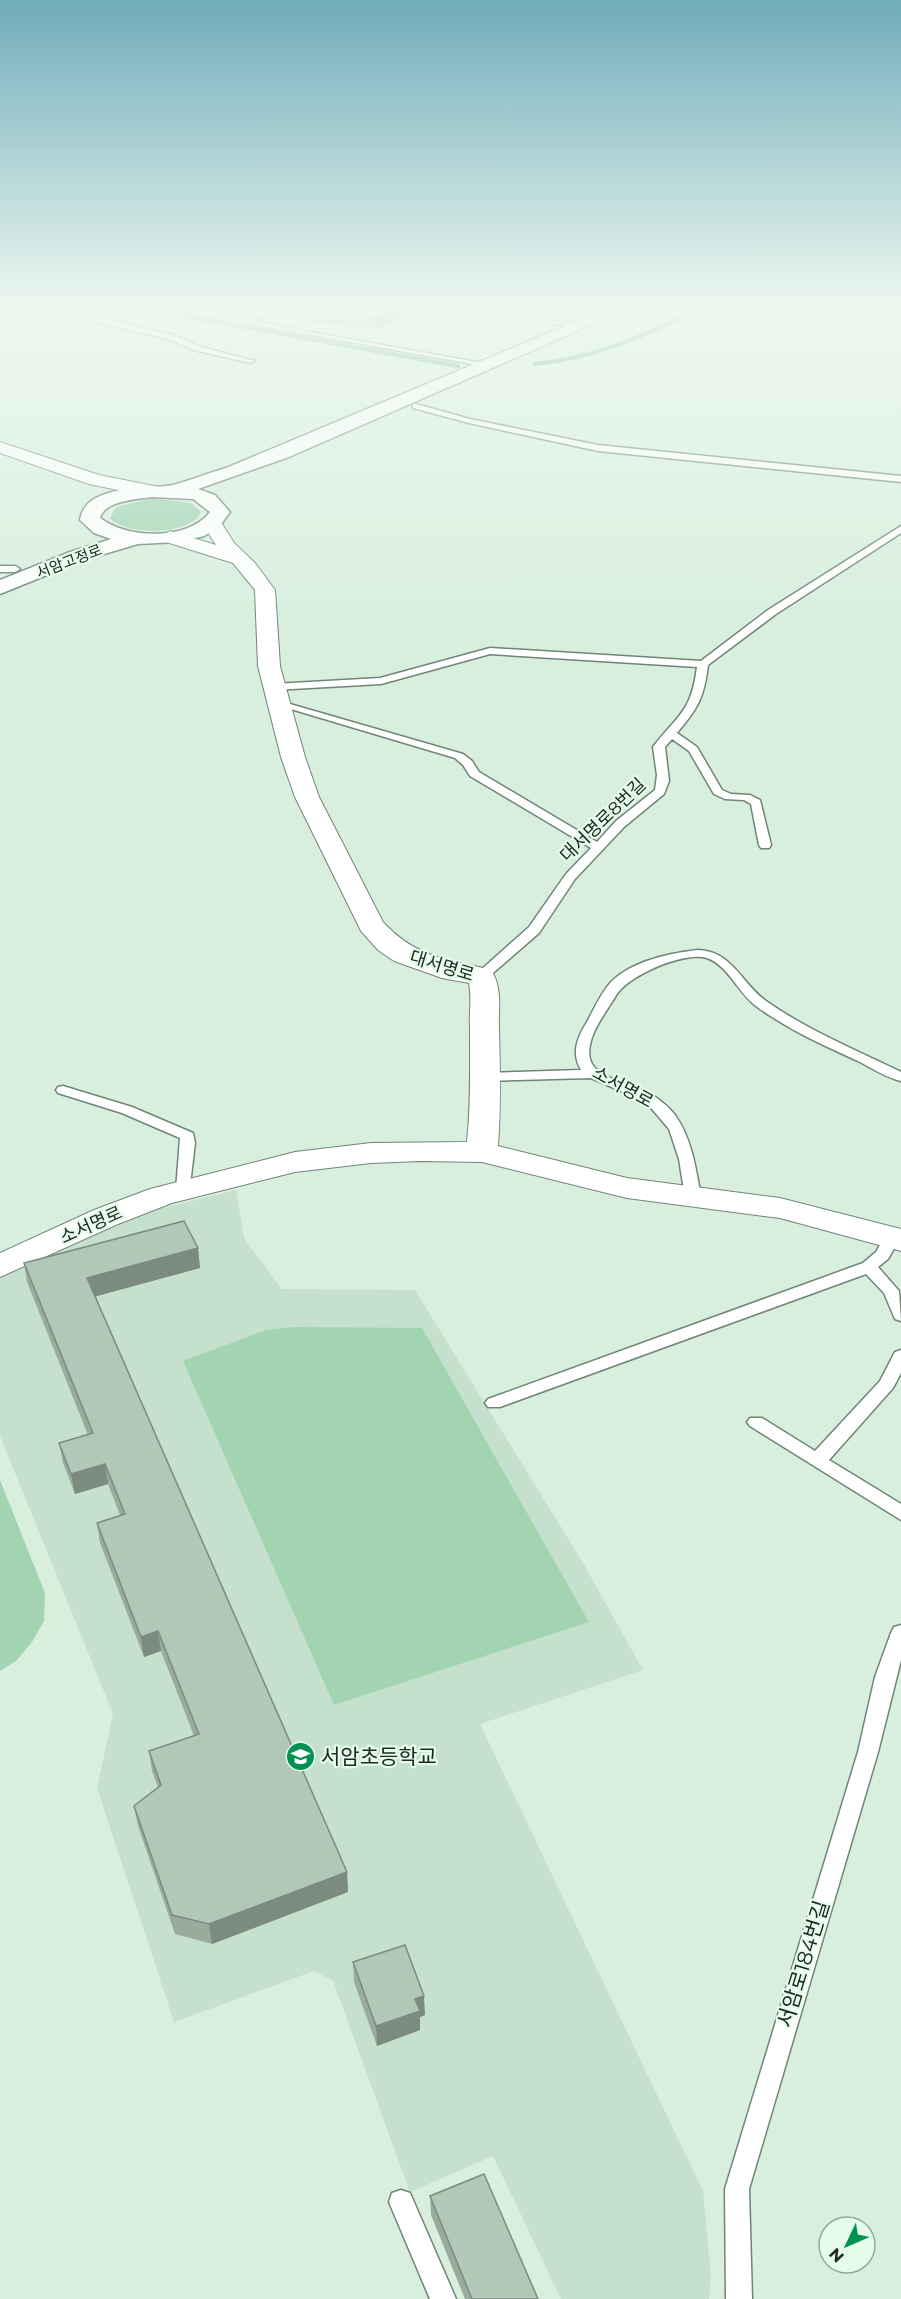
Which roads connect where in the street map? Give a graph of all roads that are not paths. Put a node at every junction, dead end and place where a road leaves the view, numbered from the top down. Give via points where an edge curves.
1 (374, 413) edge
2 (400, 413) edge
3 (442, 413) edge
4 (0, 447) edge
5 (70, 472) junction
6 (901, 479) edge
7 (152, 491) junction
8 (172, 491) junction
9 (99, 504) junction
10 (214, 514) junction
11 (96, 527) junction
12 (901, 529) edge
13 (170, 537) junction
14 (139, 538) junction
15 (235, 558) junction
16 (5, 571) edge
17 (0, 588) edge
18 (703, 664) junction
19 (277, 696) junction
20 (670, 733) junction
21 (765, 845) dead end
22 (599, 848) junction
23 (481, 976) junction
24 (594, 1074) junction
25 (486, 1077) junction
26 (901, 1077) edge
27 (63, 1090) dead end
28 (482, 1152) junction
29 (184, 1191) junction
30 (693, 1197) junction
31 (897, 1239) edge
32 (0, 1266) edge
33 (869, 1267) junction
34 (901, 1314) edge
35 (901, 1356) edge
36 (494, 1403) dead end
37 (756, 1422) dead end
38 (817, 1461) junction
39 (901, 1513) edge
40 (901, 1633) edge
41 (401, 2202) dead end
42 (443, 2299) edge
43 (739, 2299) edge

1 - 8 main road via 273,456
2 - 10 main road via 244,482
3 - 6 lane via 598,448
4 - 5 street
5 - 7 street
5 - 9 street via 98,492
7 - 8 main road
7 - 9 main road via 131,493
8 - 10 main road via 206,498
9 - 11 main road via 91,512 90,520
10 - 13 main road via 190,533
10 - 15 street, 대서명로
11 - 14 main road
11 - 16 main road, 서암고정로 via 66,545
12 - 18 lane via 772,612
13 - 14 main road
13 - 15 street
14 - 17 main road, 서암고정로 via 77,556
15 - 19 street, 대서명로 via 248,567 265,590 269,666
18 - 19 lane via 490,651 381,681
18 - 20 lane, 대서명로8번길 via 699,693 692,709
19 - 22 lane via 459,756 474,774
19 - 23 street, 대서명로 via 307,797 371,925 404,955 452,972
20 - 21 lane via 693,749 718,792 756,802
20 - 22 lane, 대서명로8번길 via 659,747 664,775 660,792 620,824
22 - 23 lane, 대서명로8번길 via 570,877 534,930
23 - 25 street, 대서명로 via 486,997
24 - 25 lane
24 - 26 lane, 소서명로 via 584,1059 585,1034 616,984 634,971 661,962 708,954 718,959 758,1002
24 - 30 lane, 소서명로 via 665,1110 676,1125
25 - 28 street, 대서명로
27 - 29 lane via 127,1110 188,1136 181,1173
28 - 29 street, 소서명로 via 371,1153 295,1162
28 - 30 street, 소서명로 via 589,1180
29 - 32 street, 소서명로 via 106,1217
30 - 31 street, 소서명로 via 780,1208
31 - 33 lane, 소서명로
33 - 34 lane via 891,1291
33 - 36 lane, 소서명로
35 - 38 lane via 887,1384
37 - 38 lane
38 - 39 lane
40 - 43 lane, 서암로184번길 via 737,2189
41 - 42 lane

